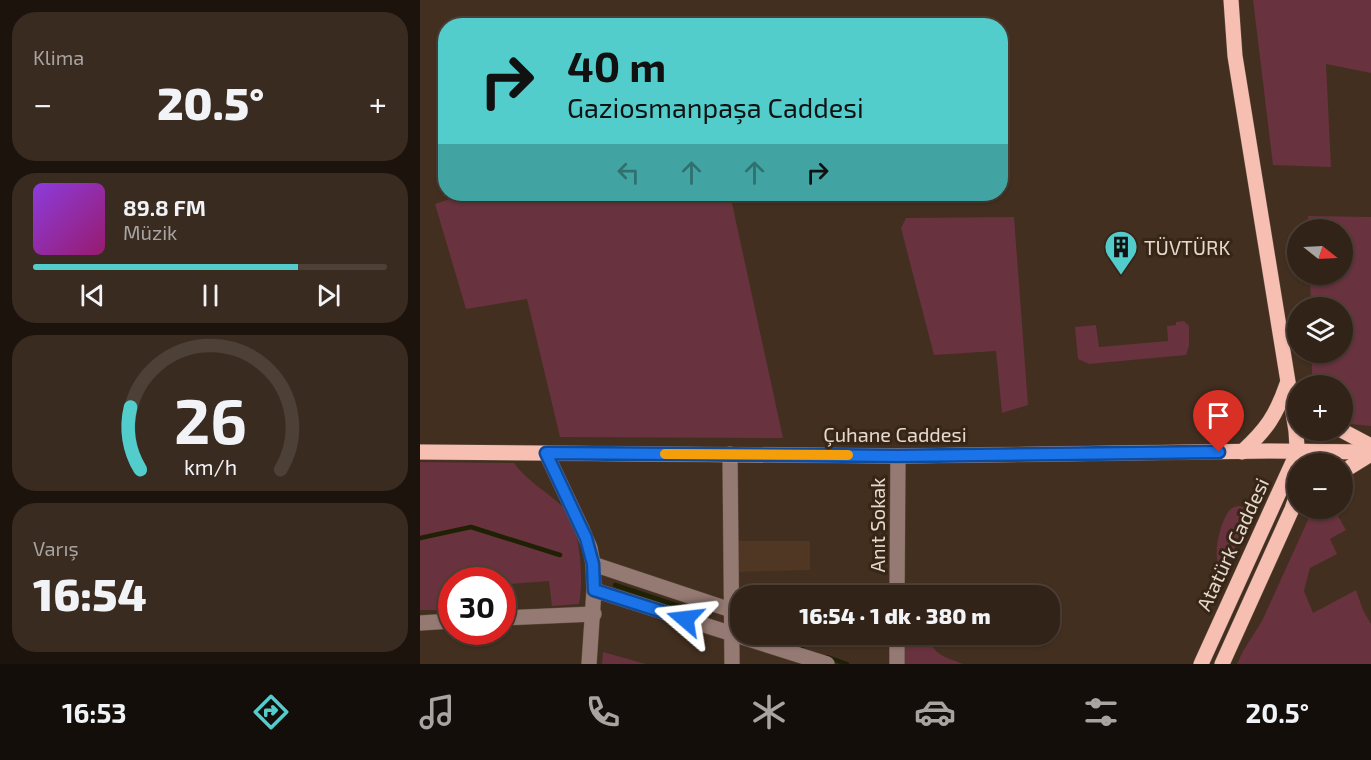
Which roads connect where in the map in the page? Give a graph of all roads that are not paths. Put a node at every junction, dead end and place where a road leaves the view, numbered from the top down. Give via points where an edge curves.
1 (1231, 0) edge
2 (1291, 375) edge
3 (1287, 396) edge
4 (1353, 436) edge
5 (1371, 446) edge
6 (420, 452) edge
7 (1242, 452) junction
8 (546, 453) junction
9 (1371, 453) edge
10 (730, 454) junction
11 (1353, 454) edge
12 (898, 456) junction
13 (1287, 457) edge
14 (1353, 465) edge
15 (1287, 479) edge
16 (1289, 519) edge
17 (593, 564) junction
18 (731, 585) edge
19 (897, 585) edge
20 (594, 590) junction
21 (730, 610) edge
22 (594, 614) junction
23 (516, 617) edge
24 (438, 622) edge
25 (420, 623) edge
26 (730, 633) edge
27 (731, 645) edge
28 (768, 645) edge
29 (897, 645) edge
30 (589, 664) edge
31 (732, 664) edge
32 (827, 664) edge
33 (897, 664) edge
34 (1201, 664) edge
35 (1222, 664) edge

1 - 2 main road via 1235,56
3 - 7 main road via 1261,434
4 - 5 main road
6 - 8 main road, Çuhane Caddesi
7 - 12 main road, Çuhane Caddesi
7 - 13 main road, Çuhane Caddesi
8 - 10 main road, Çuhane Caddesi
8 - 17 street via 586,538
9 - 11 main road, Çuhane Caddesi
9 - 14 main road
10 - 12 main road, Çuhane Caddesi
10 - 18 street
12 - 19 street, Anıt Sokak
15 - 34 main road, Atatürk Caddesi
16 - 35 main road, Atatürk Caddesi
17 - 20 street
17 - 21 street
20 - 22 street
20 - 26 street
22 - 23 street
22 - 30 street
24 - 25 street
27 - 31 street
28 - 32 street
29 - 33 street

